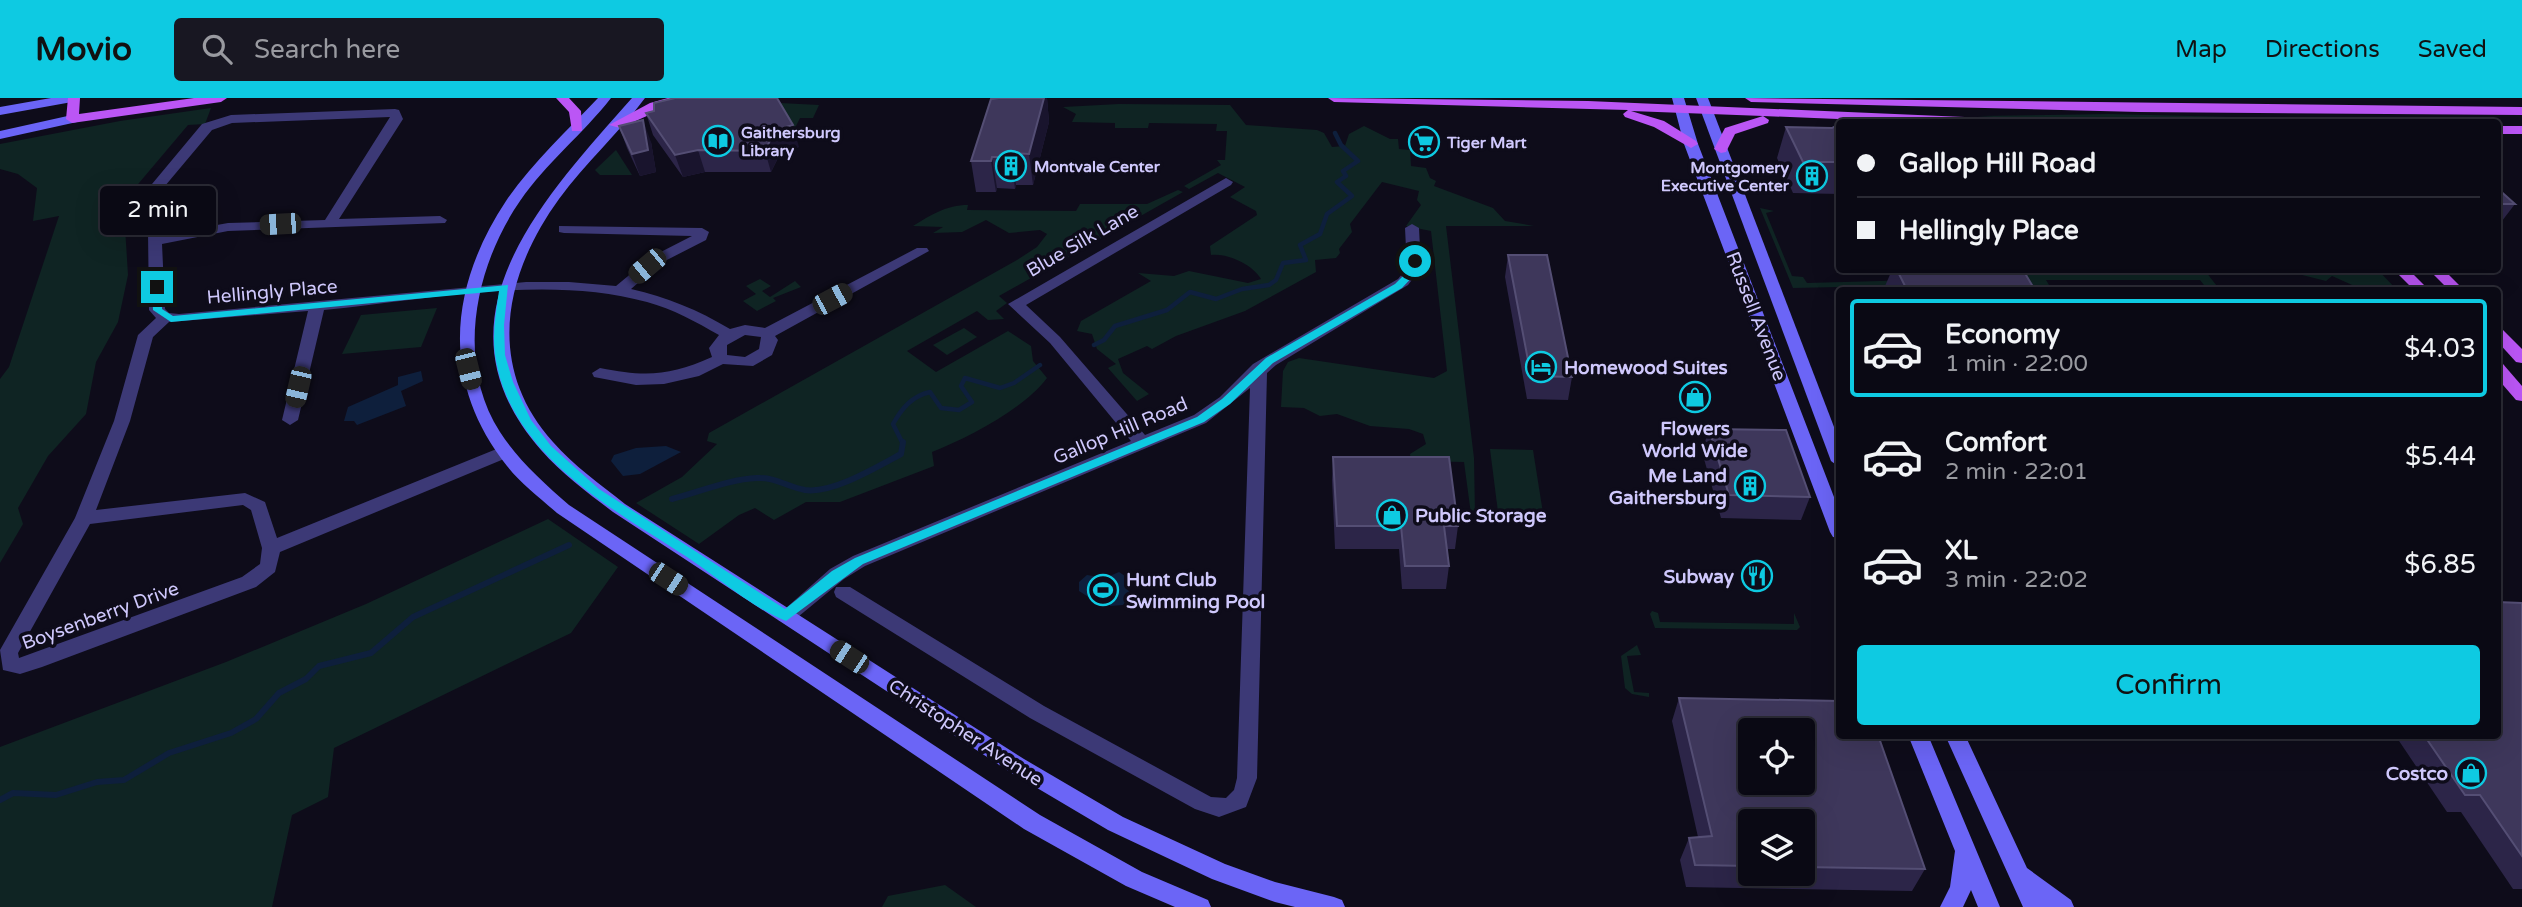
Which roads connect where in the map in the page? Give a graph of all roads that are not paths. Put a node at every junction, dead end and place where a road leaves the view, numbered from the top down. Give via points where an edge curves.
1 (73, 98) edge
2 (107, 98) edge
3 (221, 98) edge
4 (562, 98) edge
5 (605, 98) edge
6 (639, 98) edge
7 (681, 98) edge
8 (1334, 98) edge
9 (1702, 98) edge
10 (1751, 98) edge
11 (2176, 98) edge
12 (2236, 98) edge
13 (2269, 98) edge
14 (2307, 98) edge
15 (1785, 99) edge
16 (41, 101) edge
17 (1679, 104) edge
18 (1953, 104) junction
19 (1588, 105) junction
20 (2139, 108) junction
21 (2248, 110) junction
22 (2281, 110) junction
23 (0, 111) edge
24 (1707, 111) junction
25 (2382, 111) junction
26 (2522, 111) edge
27 (107, 113) junction
28 (1806, 116) junction
29 (72, 119) junction
30 (1886, 119) edge
31 (1963, 119) edge
32 (2256, 119) edge
33 (2289, 119) edge
34 (615, 125) junction
35 (578, 128) junction
36 (2501, 130) edge
37 (2522, 130) edge
38 (0, 135) edge
39 (1691, 144) junction
40 (1721, 149) junction
41 (1226, 182) dead end
42 (440, 220) dead end
43 (330, 223) junction
44 (1412, 228) dead end
45 (564, 229) dead end
46 (155, 241) junction
47 (922, 251) dead end
48 (2405, 273) edge
49 (2439, 273) edge
50 (2419, 287) edge
51 (2454, 287) edge
52 (505, 288) junction
53 (621, 290) junction
54 (471, 291) junction
55 (317, 306) junction
56 (165, 318) junction
57 (766, 334) junction
58 (729, 335) junction
59 (2501, 336) edge
60 (2522, 358) edge
61 (722, 359) junction
62 (1259, 368) junction
63 (2501, 372) edge
64 (600, 373) dead end
65 (2522, 396) edge
66 (290, 419) dead end
67 (1143, 444) junction
68 (505, 452) junction
69 (1836, 453) edge
70 (84, 518) junction
71 (1836, 524) edge
72 (271, 548) junction
73 (844, 592) dead end
74 (786, 616) junction
75 (1920, 739) edge
76 (1957, 739) edge
77 (1966, 851) junction
78 (2017, 871) junction
79 (1200, 907) edge
80 (1334, 907) edge
81 (1951, 907) edge
82 (1989, 907) edge
83 (2034, 907) edge
84 (2063, 907) edge

1 - 16 street
1 - 29 main road
2 - 27 main road
3 - 27 main road
4 - 35 main road via 575,111
5 - 35 street, Christopher Avenue
6 - 34 street, Christopher Avenue
7 - 34 main road
8 - 19 main road
9 - 24 street, Russell Avenue
10 - 15 main road
11 - 20 main road
12 - 21 main road
13 - 22 main road
14 - 25 main road
15 - 18 main road
16 - 23 street
17 - 19 main road
17 - 24 main road
17 - 39 street, Russell Avenue
18 - 20 main road
18 - 31 main road
19 - 39 main road via 1659,124
20 - 21 main road
21 - 22 main road
21 - 32 main road
22 - 25 main road
22 - 33 main road
24 - 28 main road
24 - 40 street, Russell Avenue
25 - 26 main road
27 - 29 main road
28 - 30 main road
28 - 40 main road via 1736,127
29 - 38 street
34 - 52 street, Christopher Avenue via 548,205
35 - 54 street, Christopher Avenue via 514,201 492,235
36 - 37 main road
39 - 71 street, Russell Avenue
40 - 69 street, Russell Avenue
41 - 67 street, Blue Silk Lane via 1017,303 1055,340
42 - 43 street
43 - 46 street via 213,229
43 - 46 street via 397,119 395,113 231,119 211,124 142,205
44 - 62 street, Gallop Hill Road via 1414,268 1403,282
45 - 53 street via 702,232 701,237 647,266
46 - 56 street via 158,310
47 - 57 street
48 - 50 main road
49 - 51 main road
52 - 53 street, Hellingly Place via 559,285
52 - 54 street, Hellingly Place
52 - 74 street, Christopher Avenue via 499,325 507,382 547,448 595,492
53 - 58 street, Hellingly Place via 678,307
54 - 55 street, Hellingly Place
54 - 68 street, Christopher Avenue via 465,332 468,369 485,420
55 - 56 street, Hellingly Place
55 - 66 street
56 - 70 street, Boysenberry Drive via 148,331 122,421
57 - 58 street via 746,330
57 - 61 street via 770,346 761,356 737,363
58 - 61 street via 717,348
59 - 60 main road
61 - 64 street via 664,379 636,380
62 - 67 street, Gallop Hill Road via 1213,411
62 - 73 street via 1247,784 1235,805 1212,807 1037,712
63 - 65 main road
67 - 74 street, Gallop Hill Road via 859,561
68 - 72 street
68 - 79 street, Christopher Avenue via 562,509 1032,822 1134,879
70 - 72 street via 245,499 259,506
70 - 72 street, Boysenberry Drive via 8,653 10,665 35,662 249,582 270,567
74 - 80 street, Christopher Avenue via 1110,823 1205,867
75 - 77 street
76 - 78 street
77 - 81 street via 1961,888
77 - 82 street
78 - 83 street
78 - 84 street

